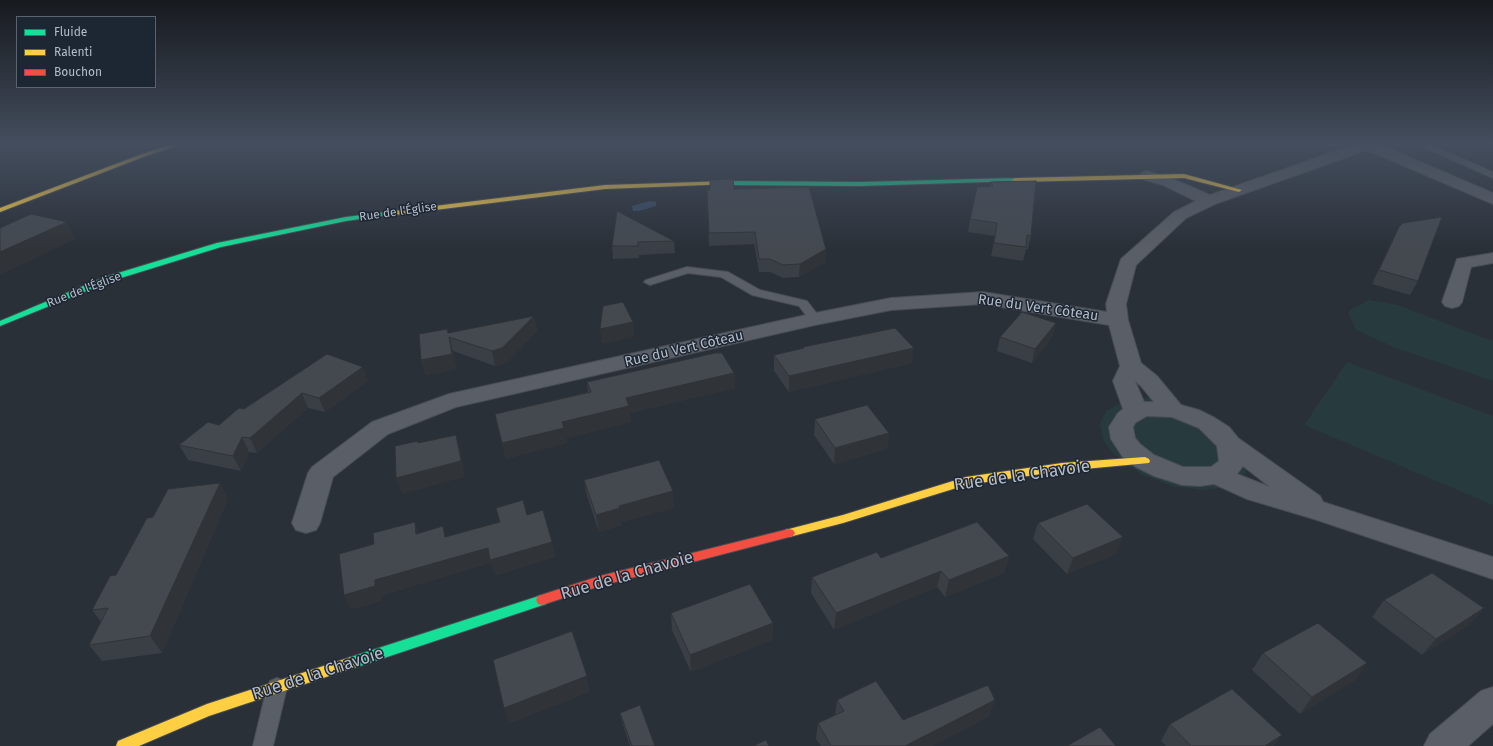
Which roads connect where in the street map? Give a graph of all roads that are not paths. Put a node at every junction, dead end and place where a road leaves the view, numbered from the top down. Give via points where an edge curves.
1 (79, 180) edge
2 (1010, 180) edge
3 (1160, 180) edge
4 (1199, 180) edge
5 (1269, 180) edge
6 (1448, 180) edge
7 (1239, 190) junction
8 (1493, 199) edge
9 (1209, 201) junction
10 (0, 210) edge
11 (1493, 258) edge
12 (650, 282) dead end
13 (1452, 302) dead end
14 (815, 319) junction
15 (1118, 320) junction
16 (0, 324) edge
17 (1131, 366) junction
18 (1173, 410) junction
19 (1136, 412) junction
20 (1229, 444) junction
21 (1145, 462) junction
22 (1216, 475) junction
23 (1322, 511) junction
24 (306, 523) dead end
25 (1493, 568) edge
26 (277, 687) junction
27 (1493, 702) edge
28 (122, 746) edge
29 (263, 746) edge
30 (1442, 746) edge

1 - 10 street
2 - 16 street, Rue de l'Église via 605,187 346,219 220,245 108,279
3 - 9 street, Rue de l'Église
4 - 7 street, Rue de l'Église
5 - 7 street
6 - 8 street
7 - 9 street
9 - 15 street via 1180,215 1127,263 1116,304
11 - 13 street via 1463,263
12 - 14 lane via 687,270 724,274 756,294 803,303
14 - 15 street, Rue du Vert Côteau via 891,304 984,298
14 - 24 street, Rue du Vert Côteau via 448,400 380,428 321,473
15 - 17 street
17 - 18 street via 1149,381
17 - 19 street via 1124,381
18 - 19 street via 1147,409
18 - 20 street via 1207,423
19 - 21 street via 1126,418 1121,427 1123,438 1131,450
20 - 22 street via 1232,463
20 - 23 street
21 - 22 street via 1182,476
21 - 26 street, Rue de la Chavoie via 1062,468 966,481 843,519 600,582
22 - 23 street via 1256,492
23 - 25 street
26 - 28 street, Rue de la Chavoie via 207,710
26 - 29 lane
27 - 30 street

